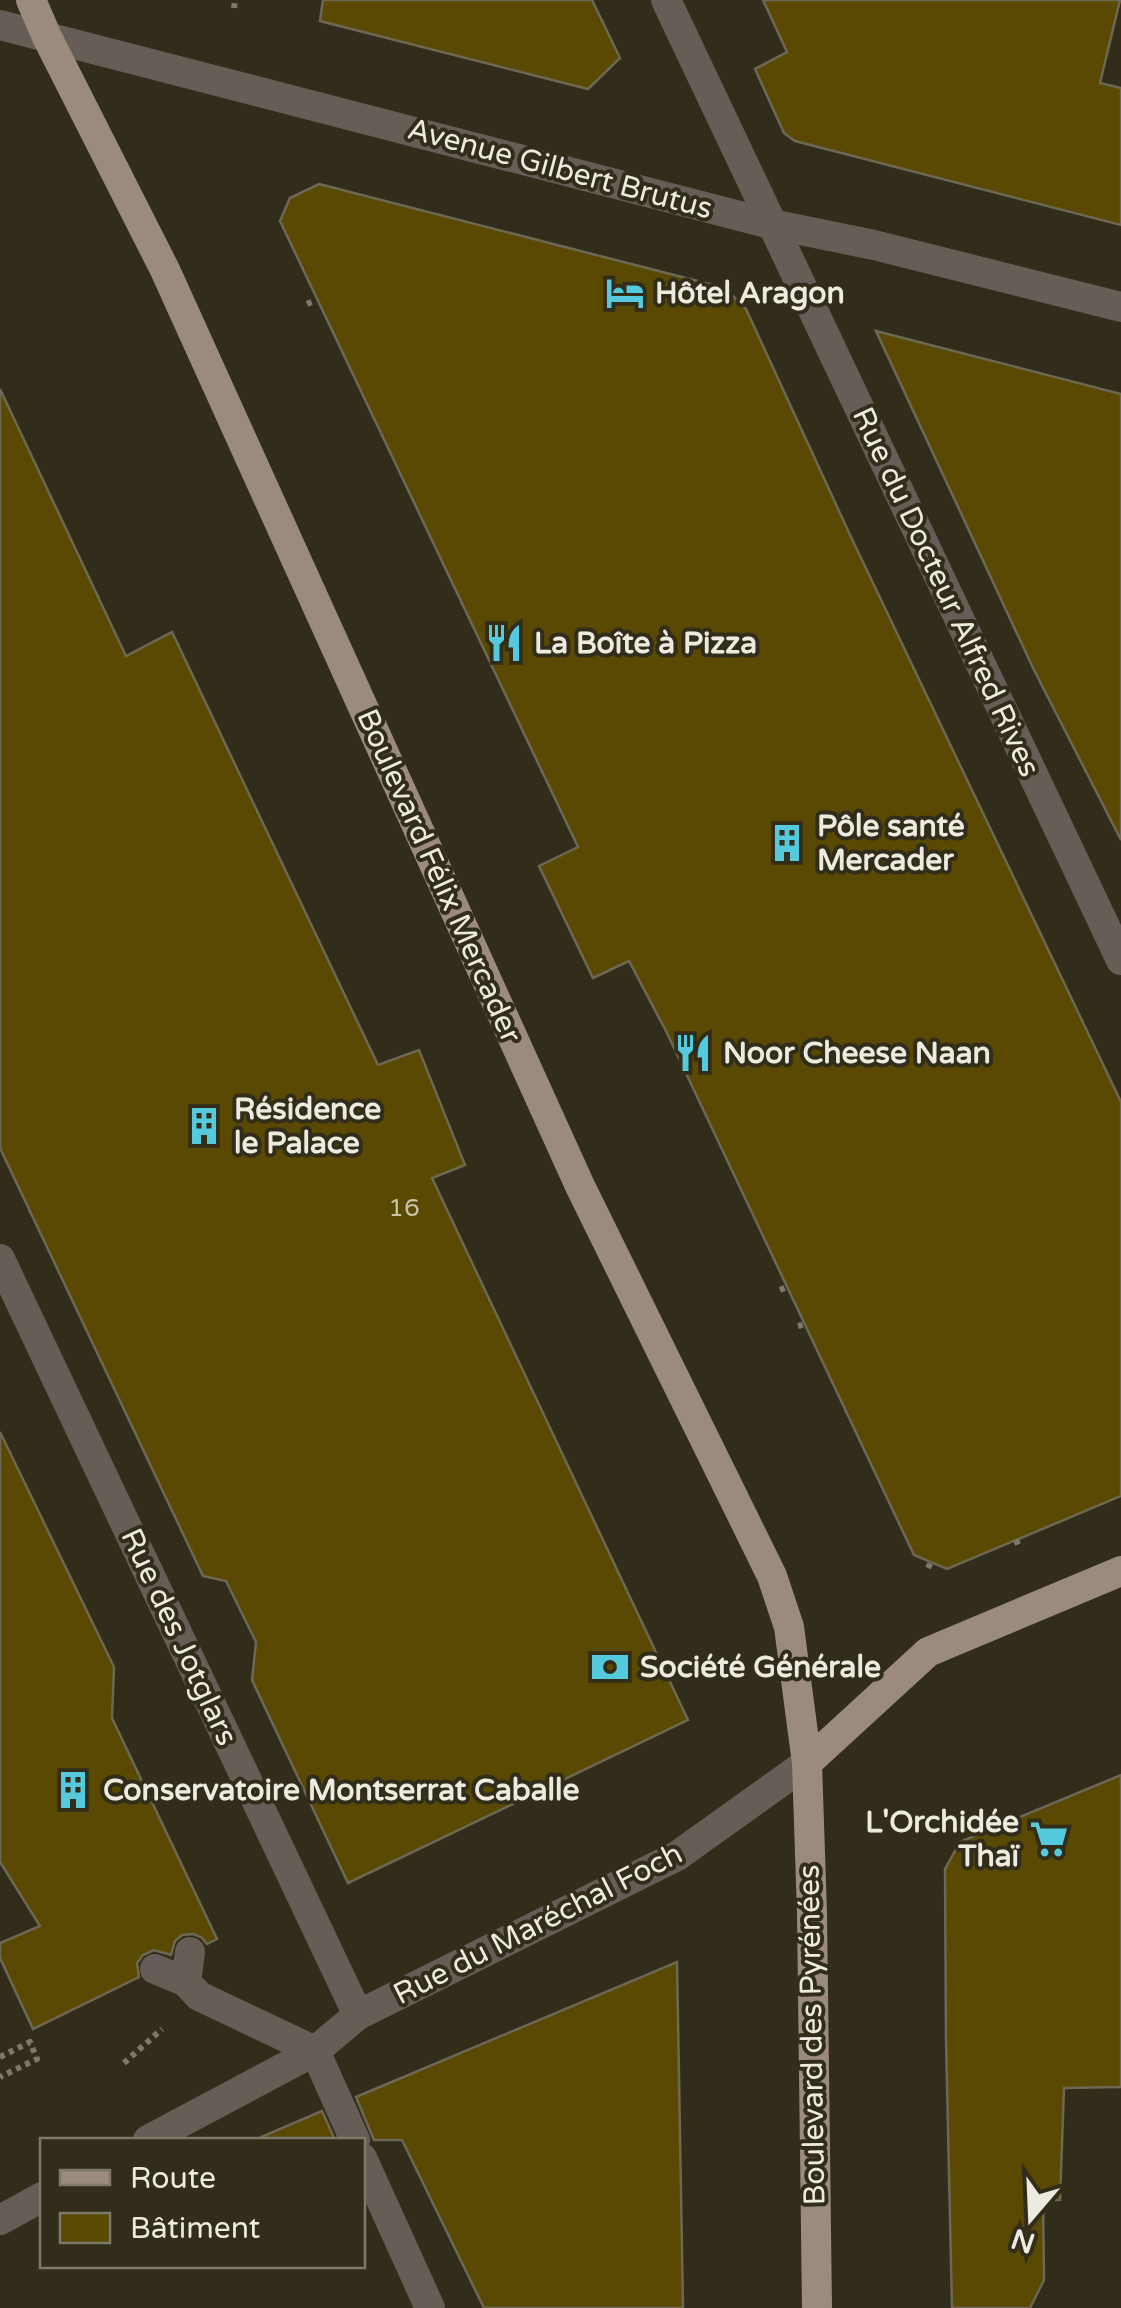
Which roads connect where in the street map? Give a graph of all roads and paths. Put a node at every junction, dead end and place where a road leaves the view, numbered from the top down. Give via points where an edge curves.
1 (32, 0) edge
2 (666, 0) edge
3 (0, 25) edge
4 (48, 37) junction
5 (772, 224) junction
6 (316, 300) dead end
7 (306, 304) dead end
8 (1121, 307) edge
9 (1121, 960) edge
10 (0, 1259) edge
11 (1016, 1540) dead end
12 (1020, 1549) dead end
13 (1121, 1571) edge
14 (807, 1762) junction
15 (190, 1952) dead end
16 (154, 1969) dead end
17 (186, 1982) junction
18 (358, 2015) junction
19 (315, 2051) junction
20 (0, 2056) edge
21 (0, 2076) edge
22 (152, 2138) edge
23 (354, 2138) edge
24 (365, 2165) edge
25 (40, 2198) edge
26 (0, 2220) edge
27 (430, 2308) edge
28 (816, 2308) edge

1 - 4 main road, Boulevard Félix Mercader
2 - 5 street, Rue du Docteur Alfred Rives
3 - 4 street, Avenue Gilbert Brutus
4 - 5 street, Avenue Gilbert Brutus
4 - 14 main road, Boulevard Félix Mercader via 165,270 580,1186 772,1576 788,1628
5 - 8 street, Avenue Gilbert Brutus
5 - 9 street, Rue du Docteur Alfred Rives
6 - 7 path
10 - 18 street, Rue des Jotglars
11 - 12 path
13 - 14 main road, Rue du Maréchal Foch via 928,1652
14 - 18 street, Rue du Maréchal Foch via 677,1856
14 - 28 main road, Boulevard des Pyrénées
15 - 17 street
16 - 17 street
17 - 19 street via 199,1996
18 - 19 street, Rue du Maréchal Foch
19 - 22 street, Rue du Maréchal Foch
19 - 23 street
20 - 21 path via 30,2042 37,2059
24 - 27 street
25 - 26 street

